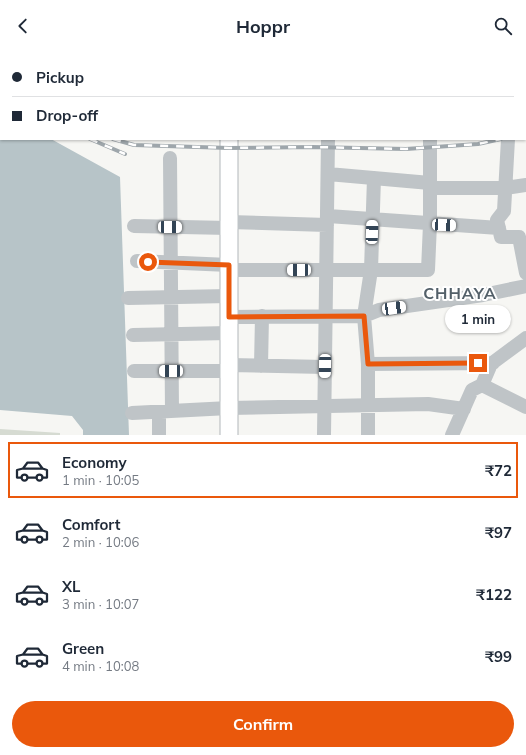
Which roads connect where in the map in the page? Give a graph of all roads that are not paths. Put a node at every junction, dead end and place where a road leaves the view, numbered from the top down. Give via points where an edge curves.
1 (229, 140) edge
2 (328, 140) edge
3 (430, 140) edge
4 (508, 140) edge
5 (170, 158) dead end
6 (328, 174) junction
7 (374, 178) junction
8 (526, 185) edge
9 (430, 186) junction
10 (505, 188) junction
11 (372, 220) junction
12 (328, 221) junction
13 (430, 224) junction
14 (229, 225) junction
15 (134, 226) dead end
16 (170, 227) junction
17 (499, 228) junction
18 (520, 236) edge
19 (136, 261) dead end
20 (170, 263) junction
21 (229, 268) junction
22 (327, 270) junction
23 (371, 270) junction
24 (526, 273) edge
25 (526, 286) edge
26 (229, 296) junction
27 (171, 297) junction
28 (128, 298) dead end
29 (262, 316) junction
30 (326, 316) junction
31 (364, 316) junction
32 (229, 325) junction
33 (171, 334) junction
34 (132, 335) dead end
35 (526, 338) edge
36 (493, 363) junction
37 (368, 364) junction
38 (261, 366) junction
39 (325, 366) junction
40 (229, 368) junction
41 (134, 371) dead end
42 (171, 371) junction
43 (482, 385) junction
44 (369, 406) junction
45 (324, 407) junction
46 (526, 407) edge
47 (229, 408) junction
48 (464, 409) junction
49 (166, 411) junction
50 (132, 413) dead end
51 (159, 435) edge
52 (230, 435) edge
53 (324, 435) edge
54 (368, 435) edge
55 (452, 435) edge

1 - 14 main road
2 - 6 street
3 - 9 street
4 - 10 street
5 - 16 street
6 - 7 street
6 - 12 street
7 - 9 street
7 - 11 street
8 - 10 street
9 - 10 street
9 - 13 street
10 - 17 street via 504,211 497,220
11 - 12 street
11 - 13 street
11 - 23 street
12 - 14 street
12 - 22 street
13 - 17 street
13 - 23 street via 428,270
14 - 16 street
14 - 21 main road
15 - 16 street
16 - 20 street
17 - 18 street via 501,238
18 - 24 street
19 - 20 street
20 - 21 street
20 - 27 street
21 - 22 street
21 - 26 main road
22 - 23 street
22 - 30 street
23 - 31 street
25 - 31 street via 379,310
26 - 27 street
26 - 32 main road
27 - 28 street
27 - 33 street
29 - 30 street
29 - 32 street
29 - 38 street
30 - 31 street
30 - 39 street
31 - 37 street
32 - 33 street
32 - 40 main road
33 - 34 street
33 - 42 street
35 - 36 street
36 - 37 street
36 - 43 street
37 - 44 street
38 - 39 street
38 - 40 street
39 - 45 street
40 - 42 street
40 - 47 main road
41 - 42 street
42 - 49 street
43 - 46 street
43 - 48 street via 472,390
44 - 45 street
44 - 48 street via 428,404
44 - 54 street
45 - 47 street
45 - 53 street
47 - 49 street
47 - 52 main road
48 - 55 street
49 - 50 street
49 - 51 street

